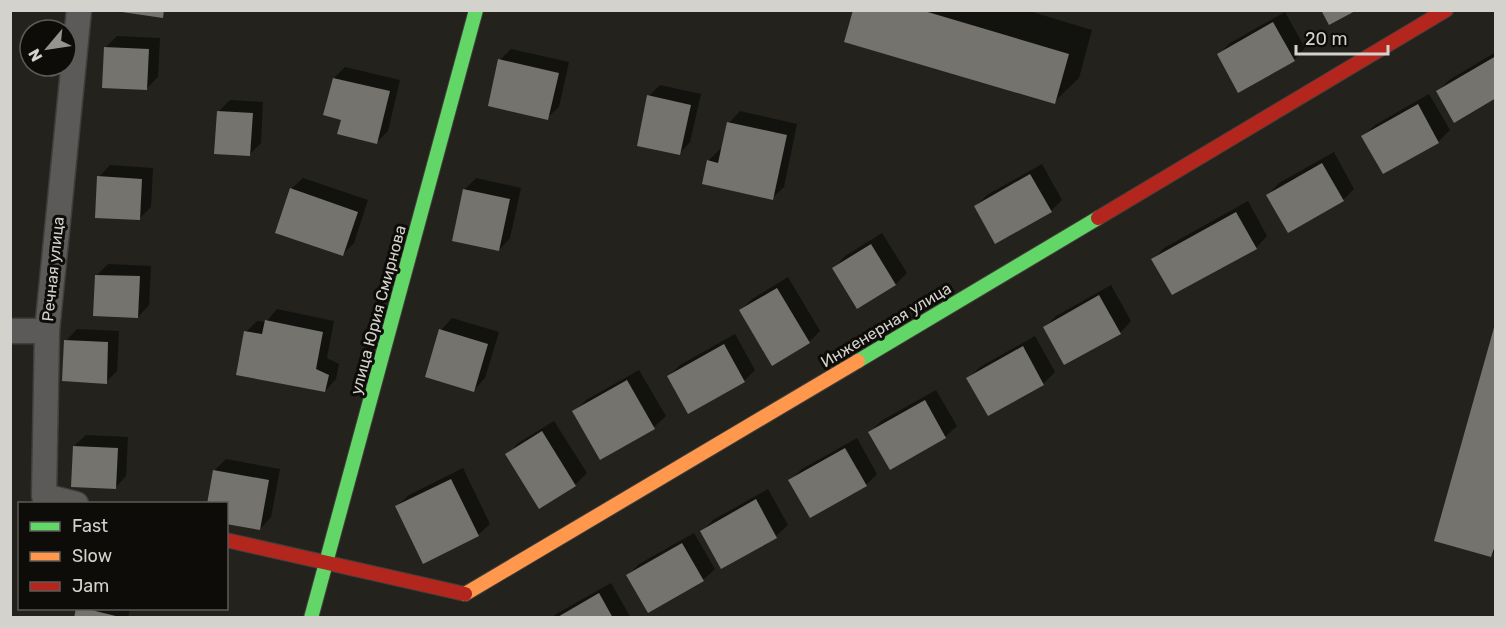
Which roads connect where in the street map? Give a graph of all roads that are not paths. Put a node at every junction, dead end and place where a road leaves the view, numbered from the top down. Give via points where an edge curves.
1 (80, 10) edge
2 (476, 10) edge
3 (1446, 10) edge
4 (10, 331) edge
5 (47, 331) junction
6 (68, 502) edge
7 (228, 540) edge
8 (326, 564) junction
9 (311, 618) edge

1 - 5 street, Речная улица
2 - 8 street, улица Юрия Смирнова
3 - 8 street, Инженерная улица via 467,594
4 - 5 street
5 - 6 street, Речная улица via 44,496
7 - 8 street
8 - 9 street, улица Юрия Смирнова

